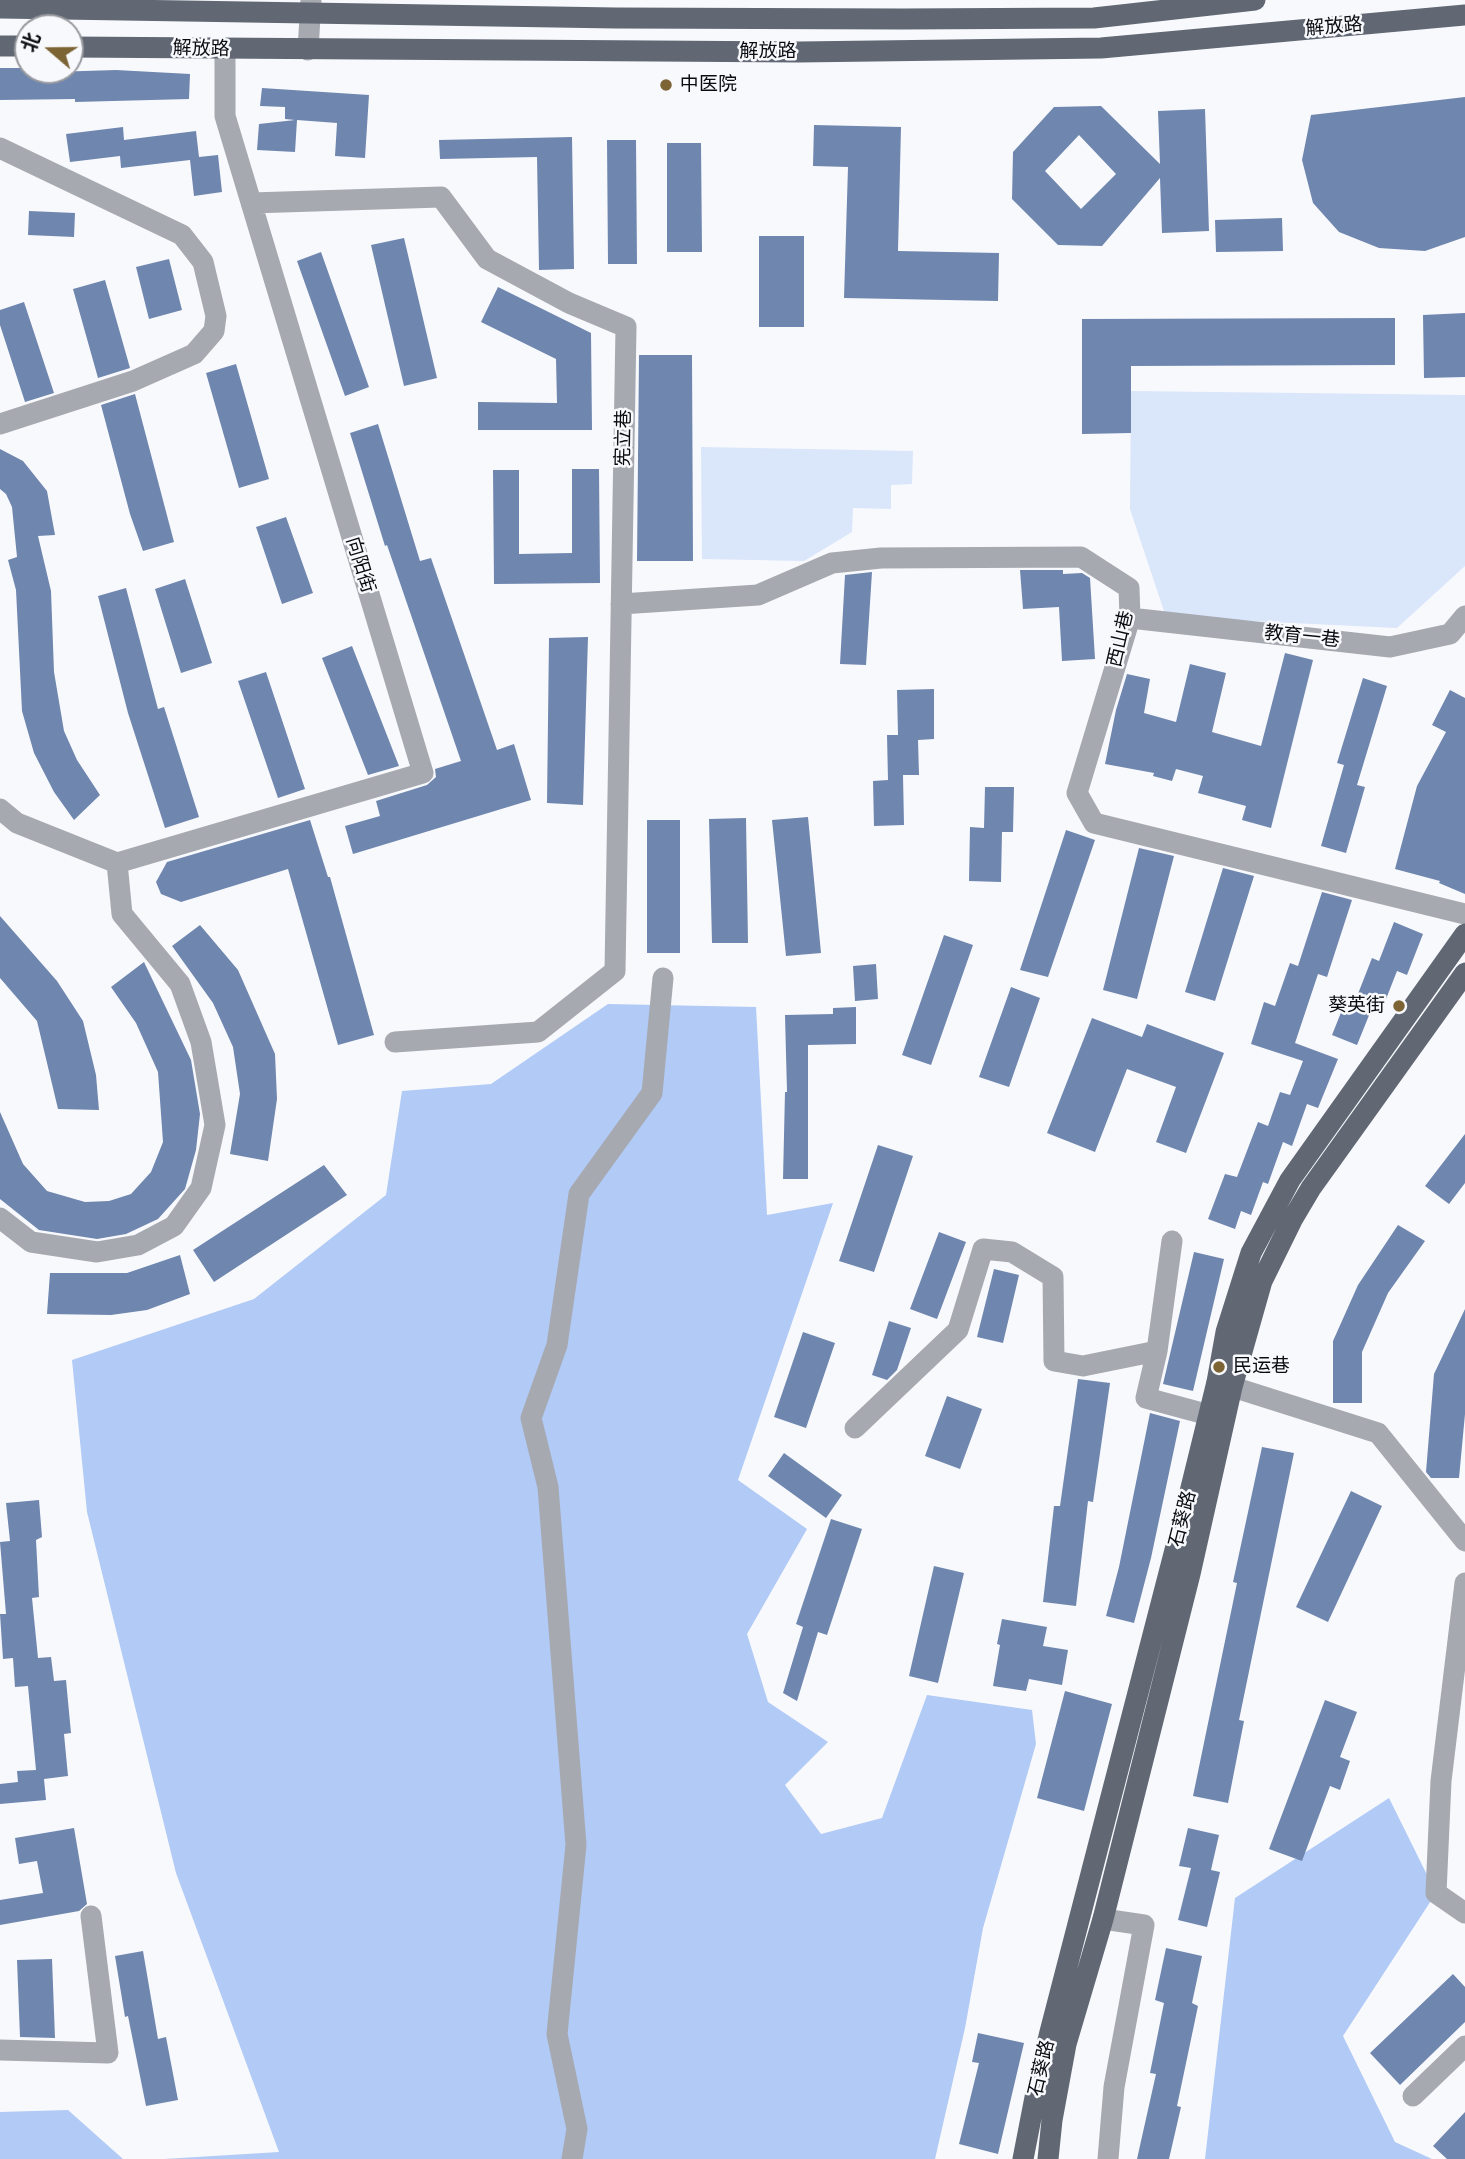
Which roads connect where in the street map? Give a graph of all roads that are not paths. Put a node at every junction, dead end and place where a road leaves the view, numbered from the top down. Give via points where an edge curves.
1 (1255, 0) edge
2 (311, 7) edge
3 (0, 8) edge
4 (1465, 15) edge
5 (84, 47) edge
6 (225, 49) junction
7 (307, 50) junction
8 (0, 148) edge
9 (251, 203) junction
10 (0, 424) edge
11 (621, 604) junction
12 (1465, 616) edge
13 (1130, 618) junction
14 (0, 809) edge
15 (117, 863) junction
16 (1465, 914) edge
17 (1465, 934) edge
18 (1465, 972) edge
19 (663, 978) dead end
20 (395, 1042) dead end
21 (0, 1218) edge
22 (1172, 1241) dead end
23 (1157, 1350) junction
24 (1225, 1384) junction
25 (1209, 1415) junction
26 (855, 1428) dead end
27 (1465, 1541) edge
28 (1465, 1583) edge
29 (1465, 1913) edge
30 (91, 1916) dead end
31 (1103, 1919) junction
32 (1465, 2046) edge
33 (0, 2050) edge
34 (1413, 2096) dead end
35 (572, 2159) edge
36 (1023, 2159) edge
37 (1048, 2159) edge
38 (1108, 2159) edge

1 - 2 main road, 解放路 via 1094,18 616,18
2 - 3 main road, 解放路
2 - 7 street
4 - 7 main road, 解放路 via 1101,48
5 - 6 main road, 解放路
6 - 7 main road, 解放路
6 - 9 street, 向阳街 via 225,116
8 - 10 street via 182,235 203,262 216,316 214,331 194,354 133,381
9 - 11 street, 宪立巷 via 441,197 487,259 626,327
9 - 15 street, 向阳街 via 423,773
11 - 13 street, 西山巷 via 758,595 832,563 869,559 1081,557 1129,588
11 - 20 street, 宪立巷 via 615,971 538,1032
12 - 13 street, 教育一巷 via 1450,634 1390,647
13 - 16 street, 西山巷 via 1077,793 1094,823
14 - 15 street via 17,823
15 - 21 street via 122,914 180,984 201,1042 215,1125 201,1188 174,1226 138,1245 97,1252 31,1242
17 - 24 main road, 石葵路 via 1275,1205 1251,1252 1226,1332
18 - 24 main road via 1292,1220 1262,1281
19 - 35 street via 652,1093 579,1195 557,1345 531,1418 548,1487 576,1844 557,2034 578,2129
22 - 23 street
23 - 25 street via 1146,1398
23 - 26 street via 1083,1366 1054,1361 1053,1277 1012,1252 983,1249 958,1330
24 - 25 main road, 石葵路
24 - 27 street via 1378,1433
24 - 31 main road via 1190,1574
25 - 36 main road, 石葵路 via 1050,2032
28 - 29 street via 1441,1781 1436,1893
30 - 33 street via 108,2053
31 - 37 main road via 1066,2044
31 - 38 street via 1144,1925 1114,2087
32 - 34 street

